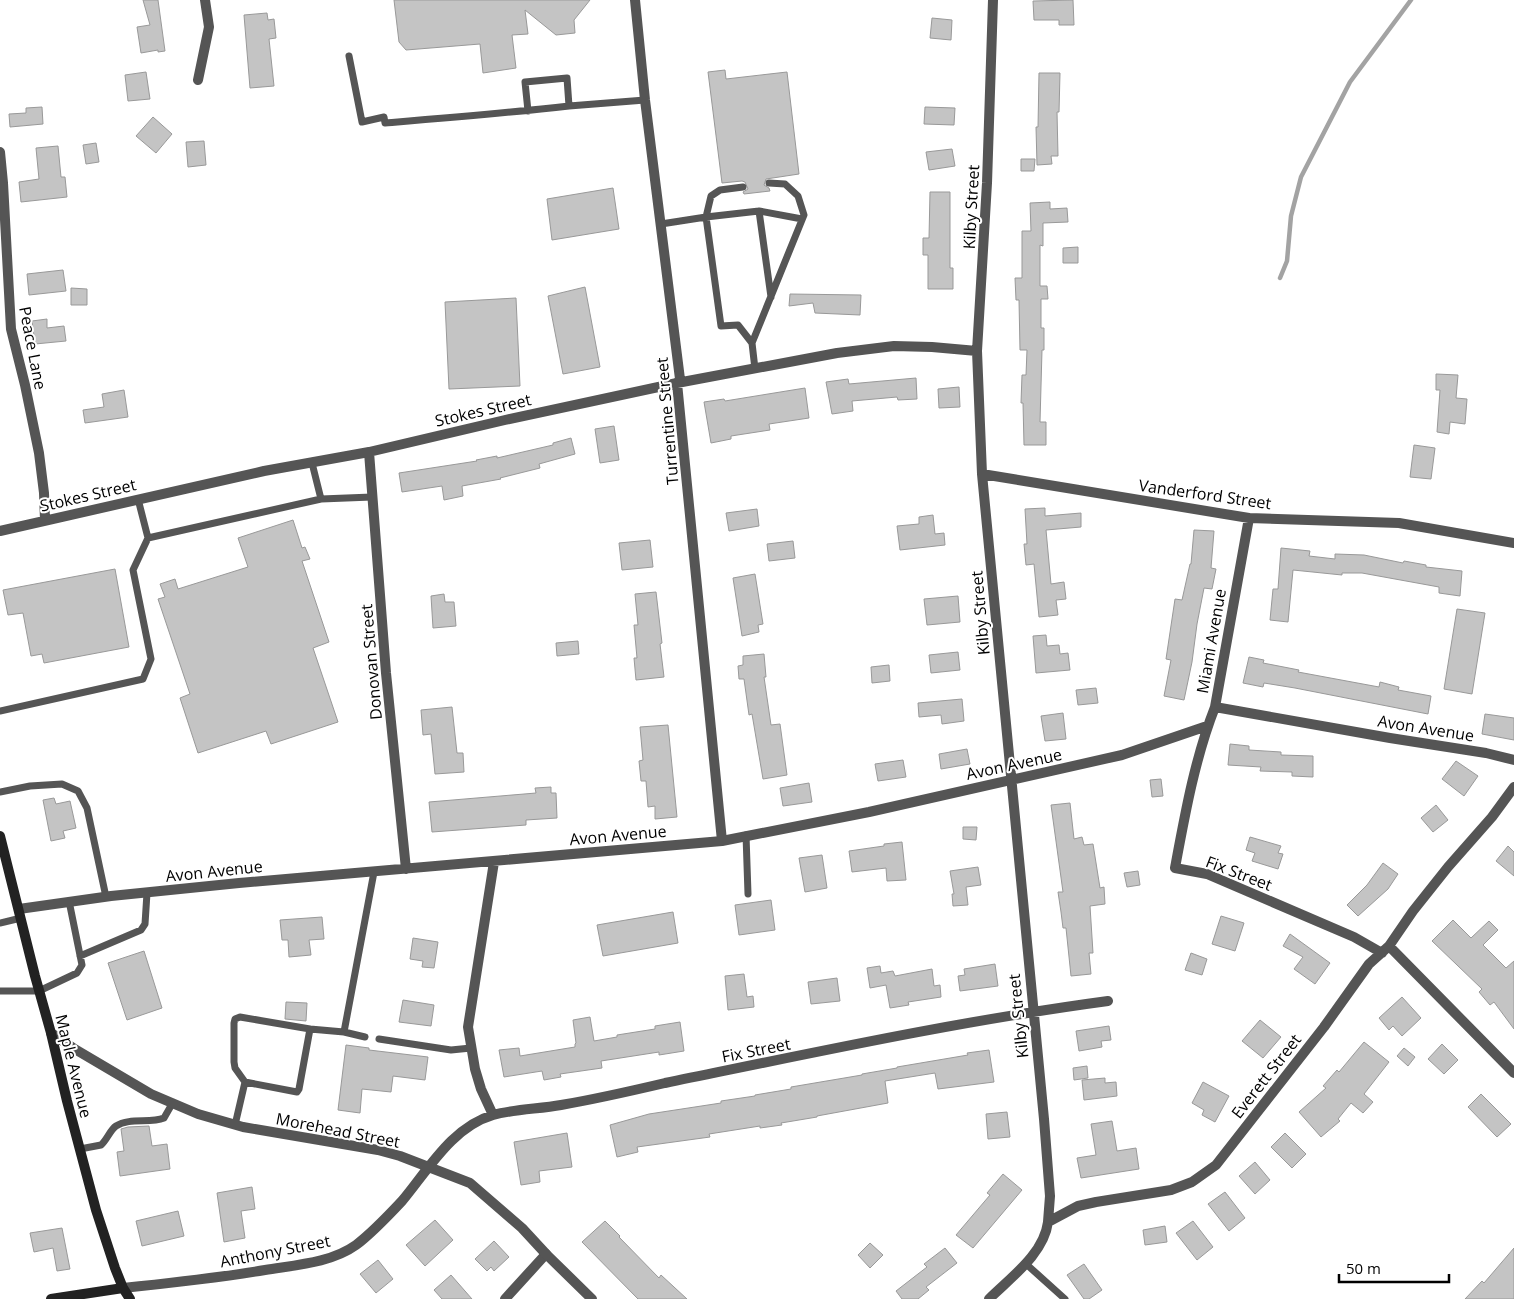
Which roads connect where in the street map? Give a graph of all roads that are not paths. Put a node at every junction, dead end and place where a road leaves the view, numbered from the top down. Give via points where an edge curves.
1 (206, 0) edge
2 (635, 0) edge
3 (993, 0) edge
4 (349, 56) dead end
5 (198, 80) dead end
6 (645, 100) junction
7 (569, 106) junction
8 (528, 111) junction
9 (0, 152) edge
10 (768, 183) dead end
11 (743, 187) dead end
12 (759, 211) junction
13 (706, 217) junction
14 (802, 219) junction
15 (660, 224) junction
16 (771, 298) junction
17 (752, 343) junction
18 (977, 351) junction
19 (755, 369) junction
20 (677, 383) junction
21 (369, 452) junction
22 (312, 462) junction
23 (982, 474) junction
24 (372, 497) junction
25 (138, 499) junction
26 (321, 499) junction
27 (1249, 518) junction
28 (45, 520) junction
29 (0, 531) edge
30 (148, 538) junction
31 (1514, 543) edge
32 (1214, 706) junction
33 (0, 711) edge
34 (1207, 726) junction
35 (1514, 760) edge
36 (1197, 769) joint
37 (1011, 779) junction
38 (1514, 787) edge
39 (0, 792) edge
40 (746, 835) junction
41 (0, 837) edge
42 (722, 840) junction
43 (494, 862) junction
44 (406, 869) junction
45 (374, 872) junction
46 (148, 893) junction
47 (748, 894) dead end
48 (106, 897) junction
49 (69, 901) junction
50 (20, 914) junction
51 (0, 923) edge
52 (1386, 949) junction
53 (80, 956) junction
54 (0, 991) edge
55 (40, 991) junction
56 (1108, 1001) dead end
57 (1033, 1011) junction
58 (310, 1030) junction
59 (344, 1032) junction
60 (51, 1033) junction
61 (365, 1037) dead end
62 (379, 1039) dead end
63 (471, 1048) junction
64 (1514, 1073) edge
65 (245, 1082) junction
66 (172, 1104) junction
67 (493, 1115) junction
68 (236, 1125) junction
69 (80, 1150) junction
70 (428, 1167) junction
71 (1048, 1222) junction
72 (546, 1254) junction
73 (1025, 1263) junction
74 (123, 1288) junction
75 (51, 1299) edge
76 (130, 1299) edge
77 (505, 1299) edge
78 (592, 1299) edge
79 (989, 1299) edge
80 (1065, 1299) edge

1 - 5 street via 209,27
2 - 6 street, Turrentine Street
3 - 18 street, Kilby Street
4 - 8 lane via 362,122 384,117 385,123
6 - 7 lane
6 - 15 street, Turrentine Street
7 - 8 lane
7 - 8 lane via 567,78 525,82
9 - 28 street, Peace Lane via 11,329 39,453
10 - 14 lane via 785,184 798,196 804,215
11 - 13 lane via 720,190 711,196
12 - 13 lane
12 - 14 lane
12 - 16 lane
13 - 15 lane
13 - 17 lane via 721,326 738,325
14 - 16 lane
15 - 20 street, Turrentine Street via 680,380
16 - 17 lane
17 - 19 lane
18 - 19 street, Stokes Street via 932,347 876,348
18 - 23 street, Kilby Street
19 - 20 street, Stokes Street
20 - 21 street, Stokes Street
20 - 42 street, Turrentine Street
21 - 22 street, Stokes Street
21 - 24 street, Donovan Street
22 - 25 street, Stokes Street
22 - 26 lane
23 - 27 street, Vanderford Street
23 - 37 street, Kilby Street
24 - 26 lane
24 - 44 street, Donovan Street
25 - 28 street, Stokes Street
25 - 30 lane
26 - 30 lane
27 - 31 street, Vanderford Street via 1399,523
27 - 32 street, Miami Avenue
28 - 29 street, Stokes Street
30 - 33 lane via 133,570 151,659 143,679
32 - 34 street, Miami Avenue
32 - 35 street, Avon Avenue
34 - 36 street, Miami Avenue
34 - 37 street, Avon Avenue via 1122,755
36 - 52 street, Fix Street via 1175,868 1207,874
37 - 40 street, Avon Avenue via 869,812
37 - 57 street, Kilby Street
38 - 52 street, Everett Street
39 - 48 lane via 62,784 78,791 87,808
40 - 42 street, Avon Avenue
40 - 47 lane
41 - 50 main road, Maple Avenue
42 - 43 street, Avon Avenue
43 - 44 street, Avon Avenue
43 - 63 street via 468,1027
44 - 45 street, Avon Avenue
45 - 46 street, Avon Avenue
45 - 59 lane
46 - 48 street, Avon Avenue
46 - 53 lane via 145,924 141,930
48 - 49 street, Avon Avenue
49 - 50 street, Avon Avenue
49 - 53 lane
50 - 51 lane
50 - 55 main road, Maple Avenue
52 - 64 street, Fix Street
52 - 71 street, Everett Street via 1369,964 1216,1165 1192,1182 1171,1190 1078,1206
53 - 55 lane via 82,965 77,973
54 - 55 lane
55 - 60 main road, Maple Avenue
56 - 57 street, Fix Street
57 - 67 street, Fix Street via 562,1105
57 - 71 street, Kilby Street via 1050,1196
58 - 59 lane
58 - 65 lane via 297,1092
58 - 65 lane via 240,1017 235,1019 234,1062
59 - 61 lane
60 - 66 street, Morehead Street
60 - 69 main road, Maple Avenue
62 - 63 lane via 451,1050
63 - 67 street via 481,1089
65 - 68 lane
66 - 68 street, Morehead Street
66 - 69 lane via 159,1121 115,1126 101,1145
67 - 70 street, Fix Street via 459,1134
68 - 70 street, Morehead Street via 378,1150
69 - 74 main road, Maple Avenue via 96,1210
70 - 72 street, Morehead Street via 470,1183 522,1228
70 - 74 street, Anthony Street via 401,1201 364,1238 335,1256 197,1281
71 - 73 street via 1040,1244
72 - 77 street
72 - 78 street, Morehead Street
73 - 79 street
73 - 80 lane
74 - 75 main road
74 - 76 main road, Maple Avenue

